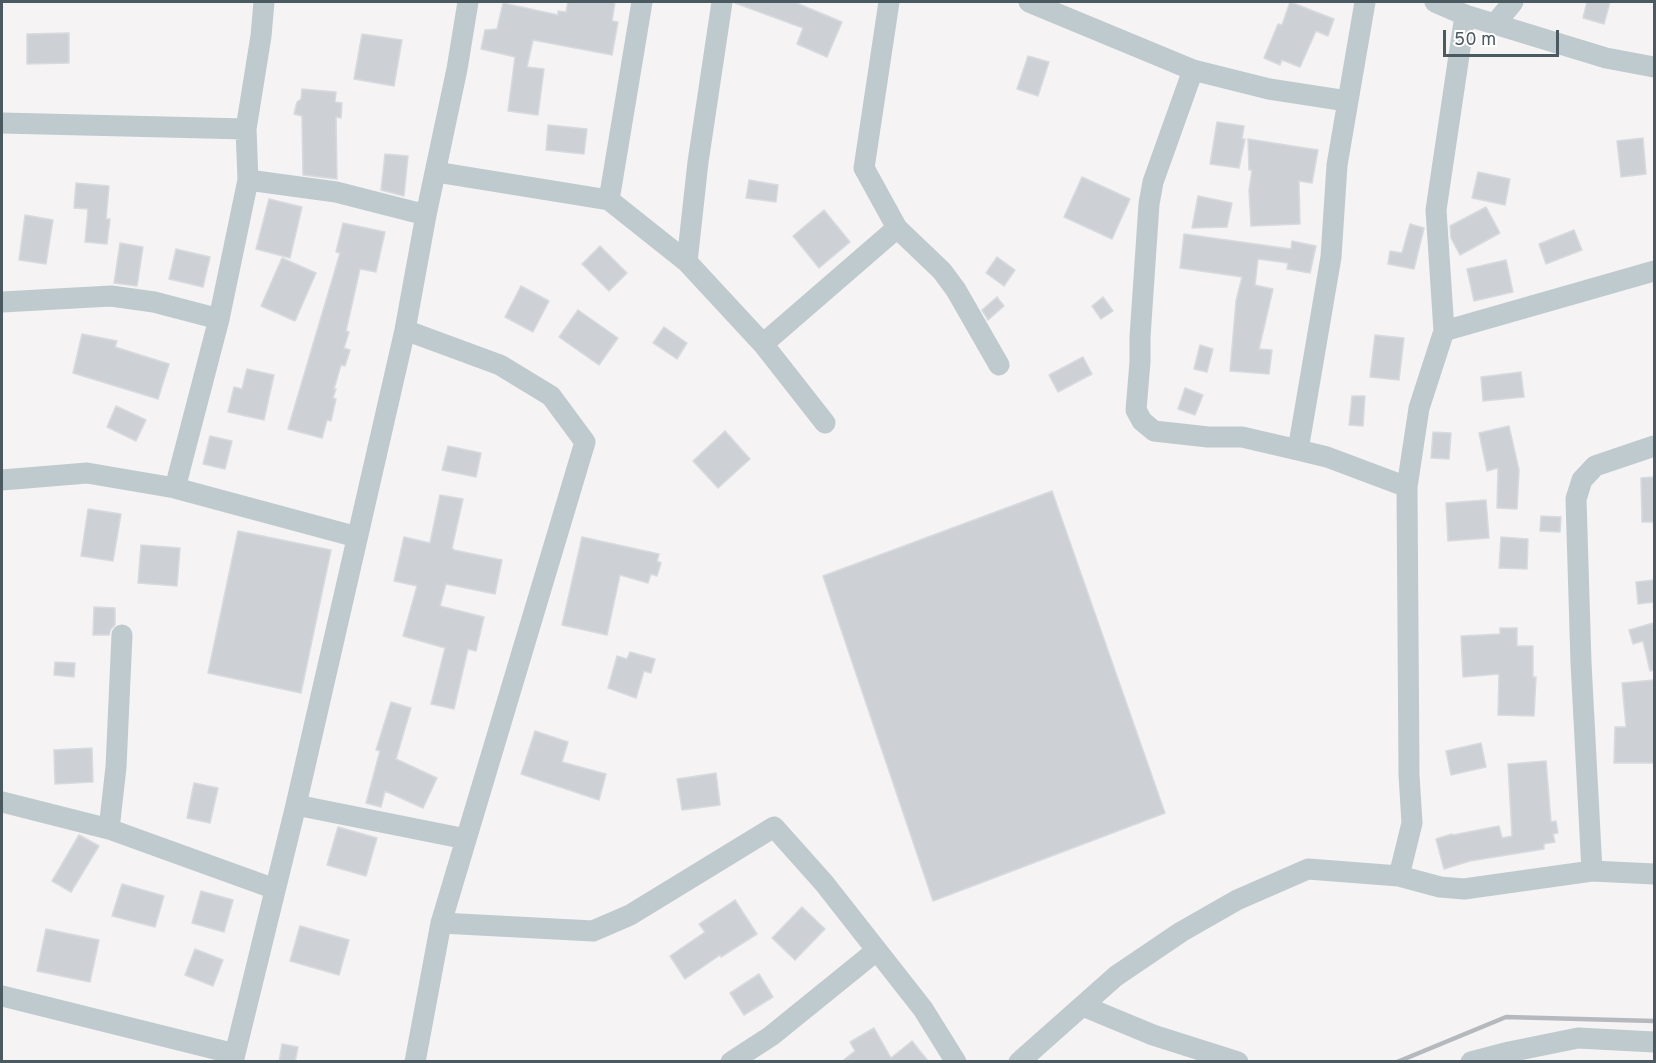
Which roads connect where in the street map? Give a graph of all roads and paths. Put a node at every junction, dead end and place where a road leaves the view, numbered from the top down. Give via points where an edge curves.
1 (264, 2) edge
2 (468, 2) edge
3 (642, 2) edge
4 (722, 2) edge
5 (889, 2) edge
6 (1029, 2) edge
7 (1365, 2) edge
8 (1435, 2) edge
9 (1513, 2) edge
10 (1465, 15) junction
11 (1495, 24) junction
12 (1654, 67) edge
13 (1193, 70) junction
14 (1347, 101) junction
15 (2, 123) edge
16 (246, 129) junction
17 (436, 172) junction
18 (248, 180) junction
19 (609, 200) junction
20 (426, 215) junction
21 (897, 228) junction
22 (687, 262) junction
23 (1654, 271) edge
24 (2, 302) edge
25 (219, 319) junction
26 (405, 330) junction
27 (1444, 331) junction
28 (763, 344) junction
29 (999, 365) dead end
30 (825, 423) dead end
31 (1654, 446) edge
32 (1298, 450) junction
33 (2, 480) edge
34 (1407, 487) junction
35 (175, 488) junction
36 (357, 537) junction
37 (122, 635) dead end
38 (2, 802) edge
39 (296, 805) junction
40 (109, 829) junction
41 (466, 839) junction
42 (1592, 872) junction
43 (1654, 874) edge
44 (1399, 876) junction
45 (275, 889) junction
46 (441, 923) junction
47 (876, 951) junction
48 (2, 996) edge
49 (1083, 1006) junction
50 (1654, 1042) edge
51 (234, 1058) edge
52 (415, 1062) edge
53 (731, 1062) edge
54 (956, 1062) edge
55 (1019, 1062) edge
56 (1238, 1062) edge
57 (1471, 1062) edge

1 - 16 street
2 - 17 street
3 - 19 street
4 - 22 street
5 - 21 street via 864,168
6 - 13 street
7 - 14 street
8 - 10 street
9 - 11 street
10 - 11 street
10 - 27 street via 1436,210
11 - 12 street via 1606,58
13 - 14 street via 1269,89
13 - 32 street via 1153,182 1149,204 1136,410 1154,431 1242,437
14 - 32 street via 1337,165 1331,257
15 - 16 street
16 - 18 street
17 - 19 street
17 - 20 street
18 - 20 street via 336,192
18 - 25 street
19 - 22 street
20 - 26 street
21 - 28 street
21 - 29 street via 942,271
22 - 28 street
23 - 27 street
24 - 25 street via 111,296 154,302
25 - 35 street
26 - 36 street
26 - 41 street via 500,365 551,396 585,442
27 - 34 street via 1419,408
28 - 30 street
31 - 42 street via 1595,466 1582,480 1576,499
32 - 34 street
33 - 35 street via 87,473
34 - 44 street via 1412,823
35 - 36 street
36 - 39 street
37 - 40 street
38 - 40 street
39 - 41 street
39 - 45 street
40 - 45 street
41 - 46 street
42 - 43 street
42 - 44 street via 1464,889
44 - 49 street via 1308,869 1238,900 1181,932 1116,976
45 - 51 street
46 - 47 street via 593,931 630,915 774,826
46 - 52 street
47 - 53 street via 771,1036
47 - 54 street via 923,1009
48 - 51 street
49 - 55 street
49 - 56 street via 1152,1035
50 - 57 street via 1578,1038

